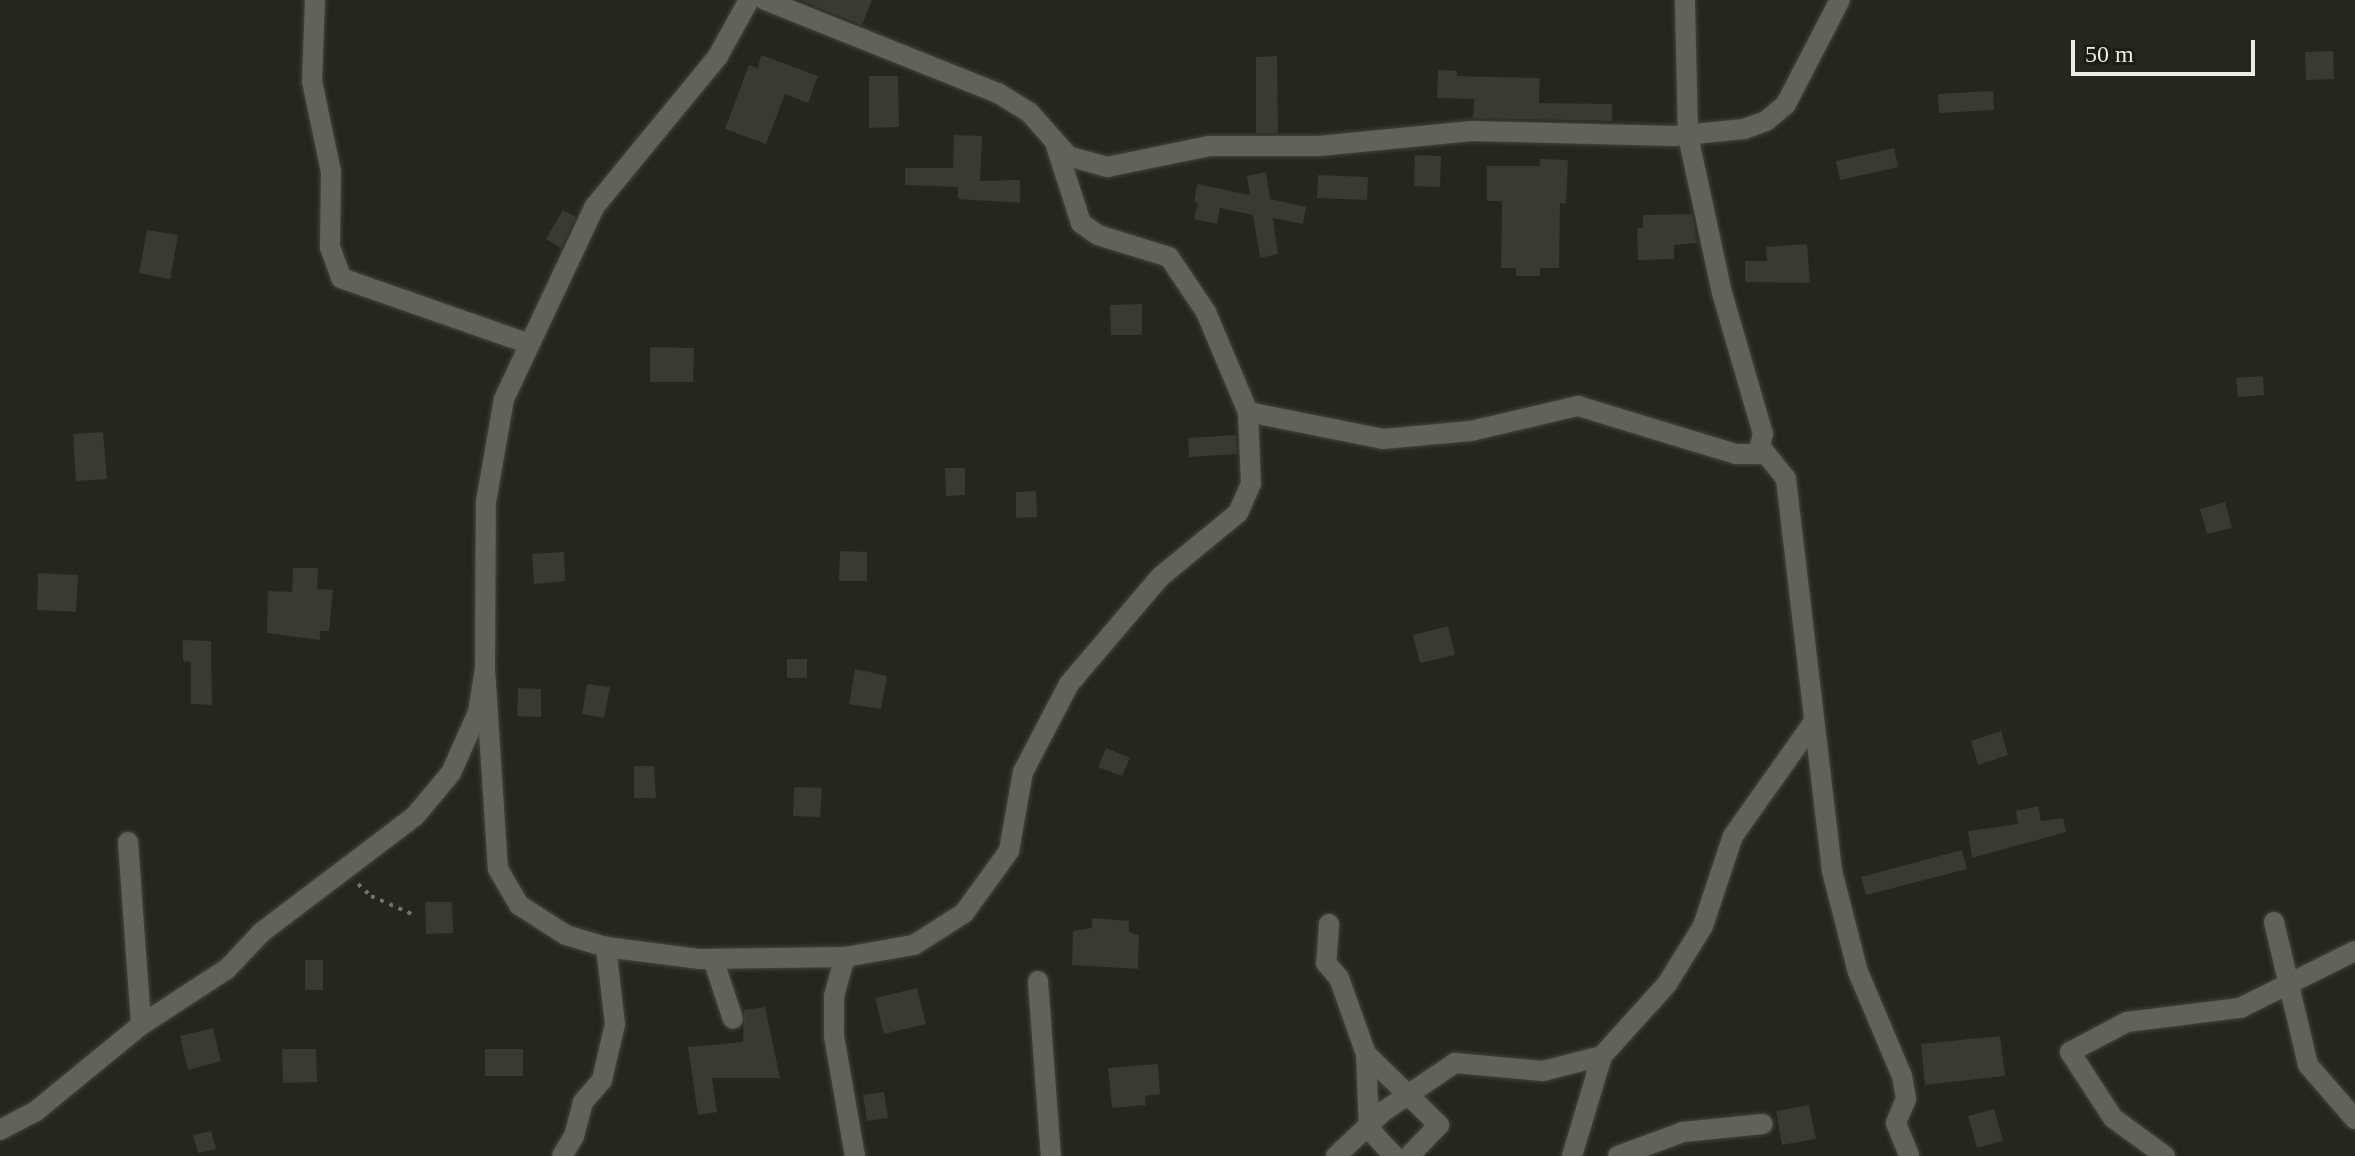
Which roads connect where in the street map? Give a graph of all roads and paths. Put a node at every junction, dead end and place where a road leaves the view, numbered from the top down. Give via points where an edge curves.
1 (315, 0) edge
2 (749, 0) edge
3 (765, 0) edge
4 (1685, 0) edge
5 (1840, 0) edge
6 (1688, 136) junction
7 (1056, 146) junction
8 (527, 343) junction
9 (1248, 412) junction
10 (1762, 449) junction
11 (485, 669) junction
12 (1813, 723) junction
13 (128, 842) dead end
14 (347, 869) junction
15 (414, 915) dead end
16 (2274, 922) dead end
17 (1329, 924) dead end
18 (606, 947) junction
19 (2355, 951) edge
20 (845, 957) junction
21 (713, 959) junction
22 (1038, 981) dead end
23 (2289, 984) junction
24 (733, 1019) dead end
25 (141, 1025) junction
26 (1366, 1054) junction
27 (1602, 1056) junction
28 (1576, 1064) junction
29 (1589, 1089) junction
30 (1410, 1094) junction
31 (2355, 1119) edge
32 (1763, 1124) dead end
33 (1369, 1129) junction
34 (0, 1130) edge
35 (1573, 1149) edge
36 (562, 1156) edge
37 (855, 1156) edge
38 (1051, 1156) edge
39 (1336, 1156) edge
40 (1394, 1156) edge
41 (1409, 1156) edge
42 (1592, 1156) edge
43 (1618, 1156) edge
44 (1909, 1156) edge
45 (2165, 1156) edge

1 - 8 street via 312,81 331,172 330,247 341,278
2 - 8 street via 718,56 595,206
3 - 7 street via 1013,100 1035,117
4 - 6 street
5 - 6 street via 1780,110 1744,129
6 - 7 street via 1472,131 1319,146 1209,146 1107,167 1079,161
6 - 10 street
7 - 9 street via 1076,215 1088,230 1160,252 1176,263 1218,336
8 - 11 street via 504,399 489,475
9 - 10 street via 1383,439 1471,431 1578,406 1736,454 1756,455
9 - 20 street via 1252,464 1247,501 1160,577 1069,684 1028,760 1009,851 998,872 964,913 940,931 897,950
10 - 12 street via 1786,479
11 - 14 street via 478,712 451,773 415,816
11 - 18 street via 498,869 519,905 537,920
12 - 27 street via 1733,836 1703,926 1667,984
12 - 44 street via 1839,904 1858,972 1902,1076 1906,1099 1896,1123
13 - 25 street
14 - 15 path via 371,896
14 - 25 street via 262,932 227,969
16 - 23 street
17 - 26 street via 1326,963 1339,978
18 - 21 street
18 - 36 street via 615,1024 602,1080 583,1102
19 - 23 street
20 - 21 street
20 - 37 street via 834,996 834,1036
21 - 24 street
22 - 38 street
23 - 31 street via 2308,1065
23 - 45 street via 2240,1008 2127,1022 2070,1052 2113,1118
25 - 34 street via 64,1090
26 - 30 street
26 - 33 street
27 - 28 street
27 - 29 street
28 - 29 street
28 - 30 street via 1543,1071 1455,1063
29 - 35 street
30 - 33 street
30 - 41 street via 1439,1125
32 - 43 street via 1683,1132
33 - 39 street
33 - 40 street
35 - 42 street

